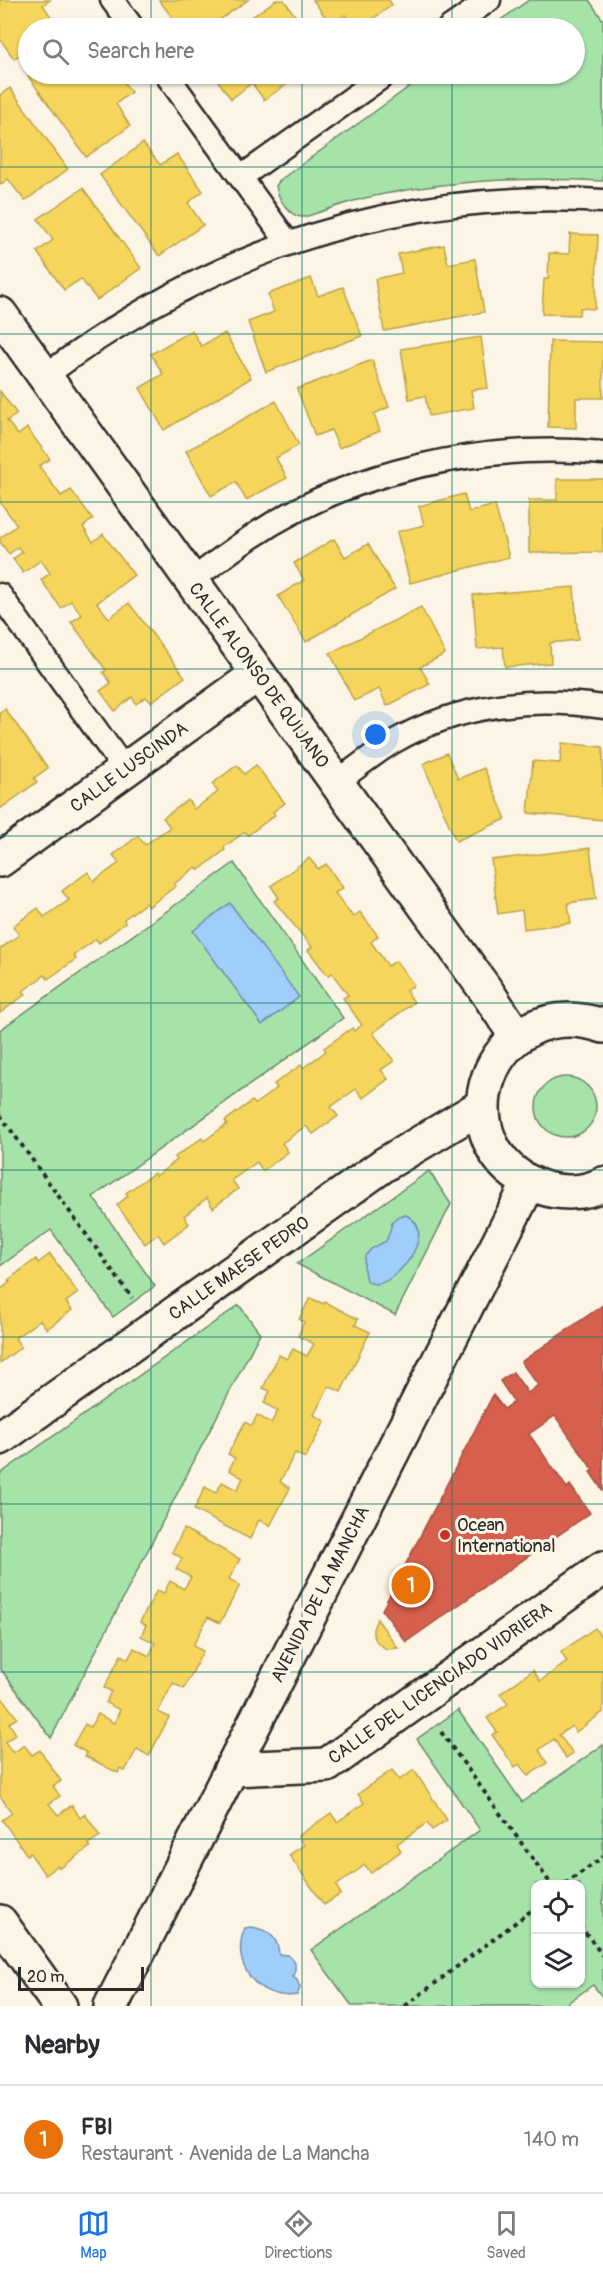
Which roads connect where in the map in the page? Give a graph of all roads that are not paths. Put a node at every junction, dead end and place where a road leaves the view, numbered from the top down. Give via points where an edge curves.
1 (112, 0) edge
2 (489, 0) edge
3 (126, 18) edge
4 (463, 18) edge
5 (173, 84) edge
6 (372, 84) edge
7 (241, 177) junction
8 (603, 201) edge
9 (288, 243) junction
10 (0, 314) edge
11 (45, 376) junction
12 (603, 453) edge
13 (191, 581) junction
14 (0, 595) edge
15 (258, 674) junction
16 (603, 707) edge
17 (125, 770) junction
18 (337, 782) junction
19 (0, 860) edge
20 (603, 1026) edge
21 (517, 1037) junction
22 (482, 1106) junction
23 (529, 1183) junction
24 (603, 1184) edge
25 (0, 1438) edge
26 (603, 1568) edge
27 (231, 1769) junction
28 (0, 1922) edge
29 (60, 2006) edge
30 (111, 2006) edge

1 - 3 lane
2 - 4 lane
5 - 7 lane
6 - 7 lane
7 - 9 lane
8 - 9 lane via 498,200 427,209 365,221
9 - 11 lane via 221,269 147,307
10 - 11 street, CALLE ALONSO DE QUIJANO
11 - 13 street, CALLE ALONSO DE QUIJANO
12 - 13 lane via 510,452 459,458 363,483 311,504 251,537
13 - 15 street, CALLE ALONSO DE QUIJANO
14 - 17 lane
15 - 17 street, CALLE LUSCINDA
15 - 18 street, CALLE ALONSO DE QUIJANO
16 - 18 lane via 536,701 468,712 393,742
17 - 19 street, CALLE LUSCINDA
18 - 21 street, CALLE ALONSO DE QUIJANO
20 - 21 street via 558,1020
21 - 22 street via 492,1068
22 - 23 street via 488,1137 504,1163
22 - 25 street, CALLE MAESE PEDRO via 385,1164
23 - 24 street via 551,1191 574,1192
23 - 27 street, AVENIDA DE LA MANCHA
26 - 27 street, CALLE DEL LICENCIADO VIDRIERA via 327,1765
27 - 30 street, AVENIDA DE LA MANCHA
28 - 29 street

